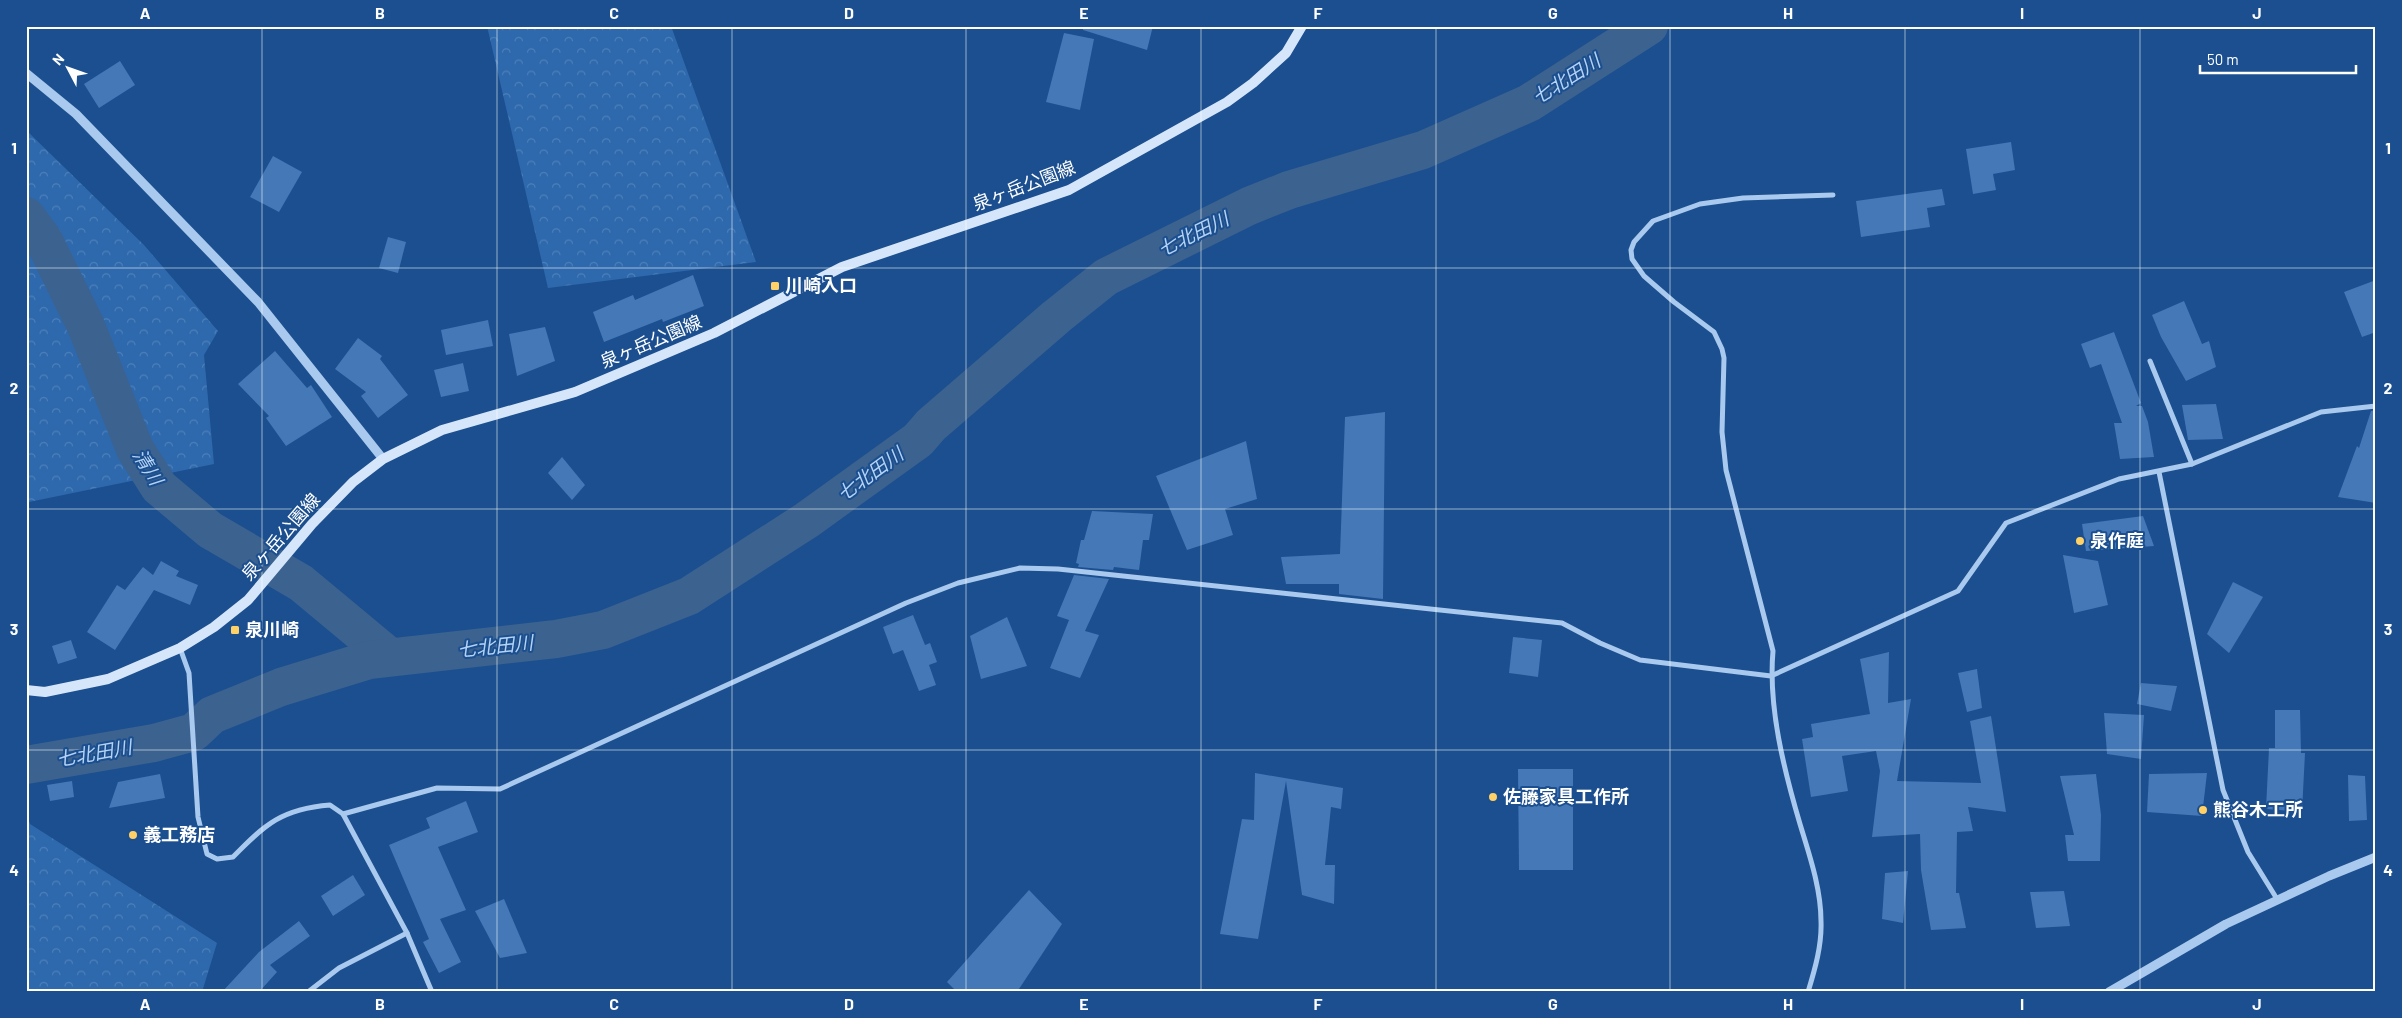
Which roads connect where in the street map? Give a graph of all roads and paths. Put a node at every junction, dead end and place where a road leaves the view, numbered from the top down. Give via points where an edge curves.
1 (1302, 26) edge
2 (26, 73) edge
3 (1833, 195) dead end
4 (2150, 361) dead end
5 (2376, 406) edge
6 (383, 459) junction
7 (2192, 464) junction
8 (2159, 472) junction
9 (180, 648) junction
10 (1771, 676) junction
11 (26, 690) edge
12 (343, 814) junction
13 (2376, 857) edge
14 (2277, 899) junction
15 (407, 933) junction
16 (308, 992) edge
17 (432, 992) edge
18 (1808, 992) edge
19 (2109, 992) edge

1 - 6 main road, 泉ヶ岳公園線 via 1286,52 1227,102 1069,190 842,267 714,333 575,392 442,430
2 - 6 street via 76,114 258,302
3 - 10 street via 1743,198 1700,204 1654,221 1630,250 1644,276 1714,332 1722,349 1722,432 1726,470 1773,650
4 - 7 street
5 - 7 street via 2321,412
6 - 9 main road, 泉ヶ岳公園線 via 353,482 312,524 248,600 220,623
7 - 8 street
8 - 10 street via 2118,479 2006,523 1958,591
8 - 14 street via 2223,790 2248,852
9 - 11 main road, 泉ヶ岳公園線 via 108,678 45,692
9 - 12 street via 189,673 201,836 207,854 217,859 233,857 278,817 313,806 330,805
10 - 12 street via 1640,660 1562,623 1058,569 1020,568 958,583 906,603 500,789 437,788
10 - 18 street via 1777,727 1813,869 1821,919 1820,942
12 - 15 street
13 - 14 street
14 - 19 street via 2226,924
15 - 16 street via 338,968
15 - 17 street

